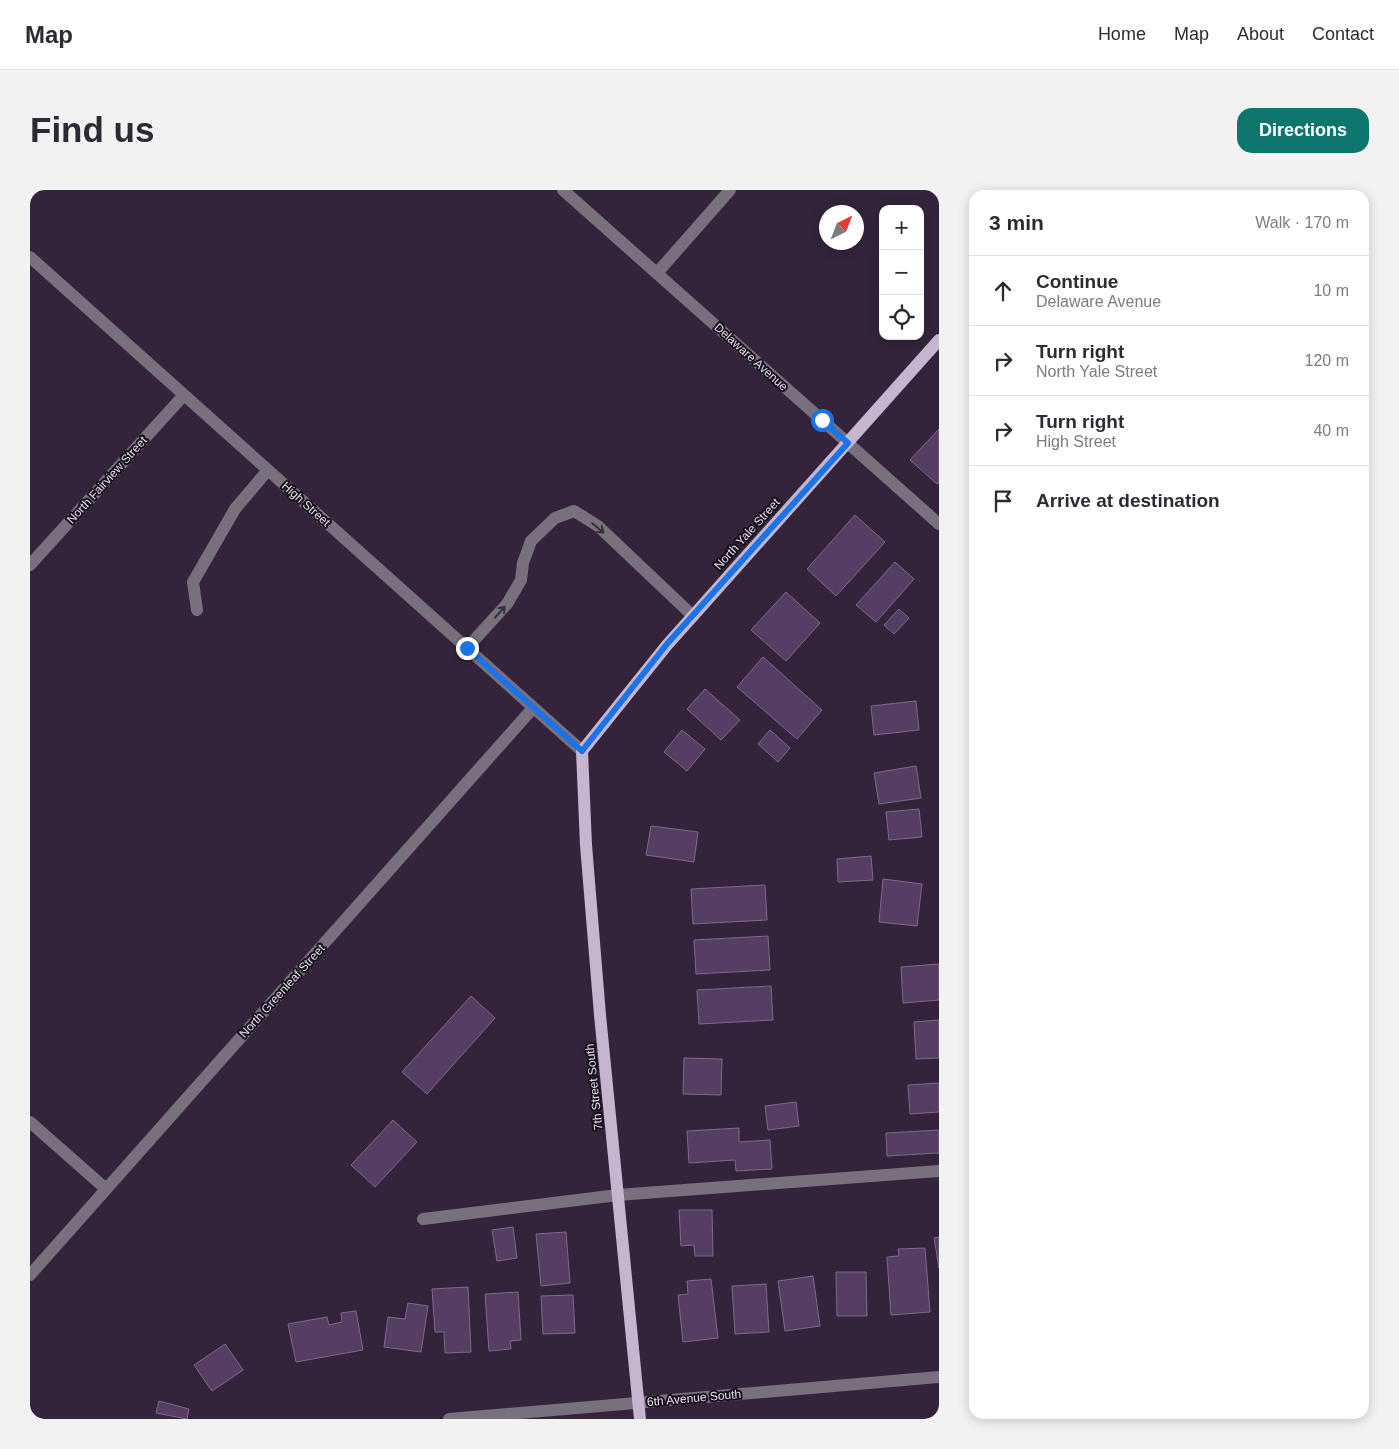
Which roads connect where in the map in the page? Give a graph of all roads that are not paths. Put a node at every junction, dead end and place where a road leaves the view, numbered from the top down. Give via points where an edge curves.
1 (563, 190) edge
2 (730, 190) edge
3 (30, 257) edge
4 (656, 273) junction
5 (939, 340) edge
6 (184, 395) junction
7 (848, 443) junction
8 (268, 470) junction
9 (939, 524) edge
10 (30, 565) edge
11 (198, 610) dead end
12 (693, 616) junction
13 (467, 648) junction
14 (533, 708) junction
15 (582, 751) junction
16 (30, 1122) edge
17 (939, 1171) edge
18 (106, 1189) junction
19 (618, 1195) junction
20 (423, 1219) dead end
21 (30, 1274) edge
22 (939, 1377) edge
23 (638, 1403) junction
24 (449, 1419) edge
25 (640, 1419) edge

1 - 4 street, Delaware Avenue
2 - 4 street
3 - 6 street, High Street
4 - 7 street, Delaware Avenue
5 - 7 main road, North Yale Street
6 - 8 street, High Street
6 - 10 street, North Fairview Street
7 - 9 street, Delaware Avenue
7 - 12 main road, North Yale Street
8 - 11 street via 235,509 193,582
8 - 13 street, High Street
13 -> 12 street via 507,604 521,580 531,541 555,518 574,511 598,526
12 - 15 main road, North Yale Street
13 - 14 street, High Street
14 - 15 street, High Street
14 - 18 street, North Greenleaf Street
15 - 19 main road, 7th Street South via 588,865
16 - 18 street
17 - 19 street
18 - 21 street, North Greenleaf Street
19 - 20 street
19 - 23 main road, 7th Street South
22 - 23 street, 6th Avenue South
23 - 24 street, 6th Avenue South
23 - 25 main road, 7th Street South

